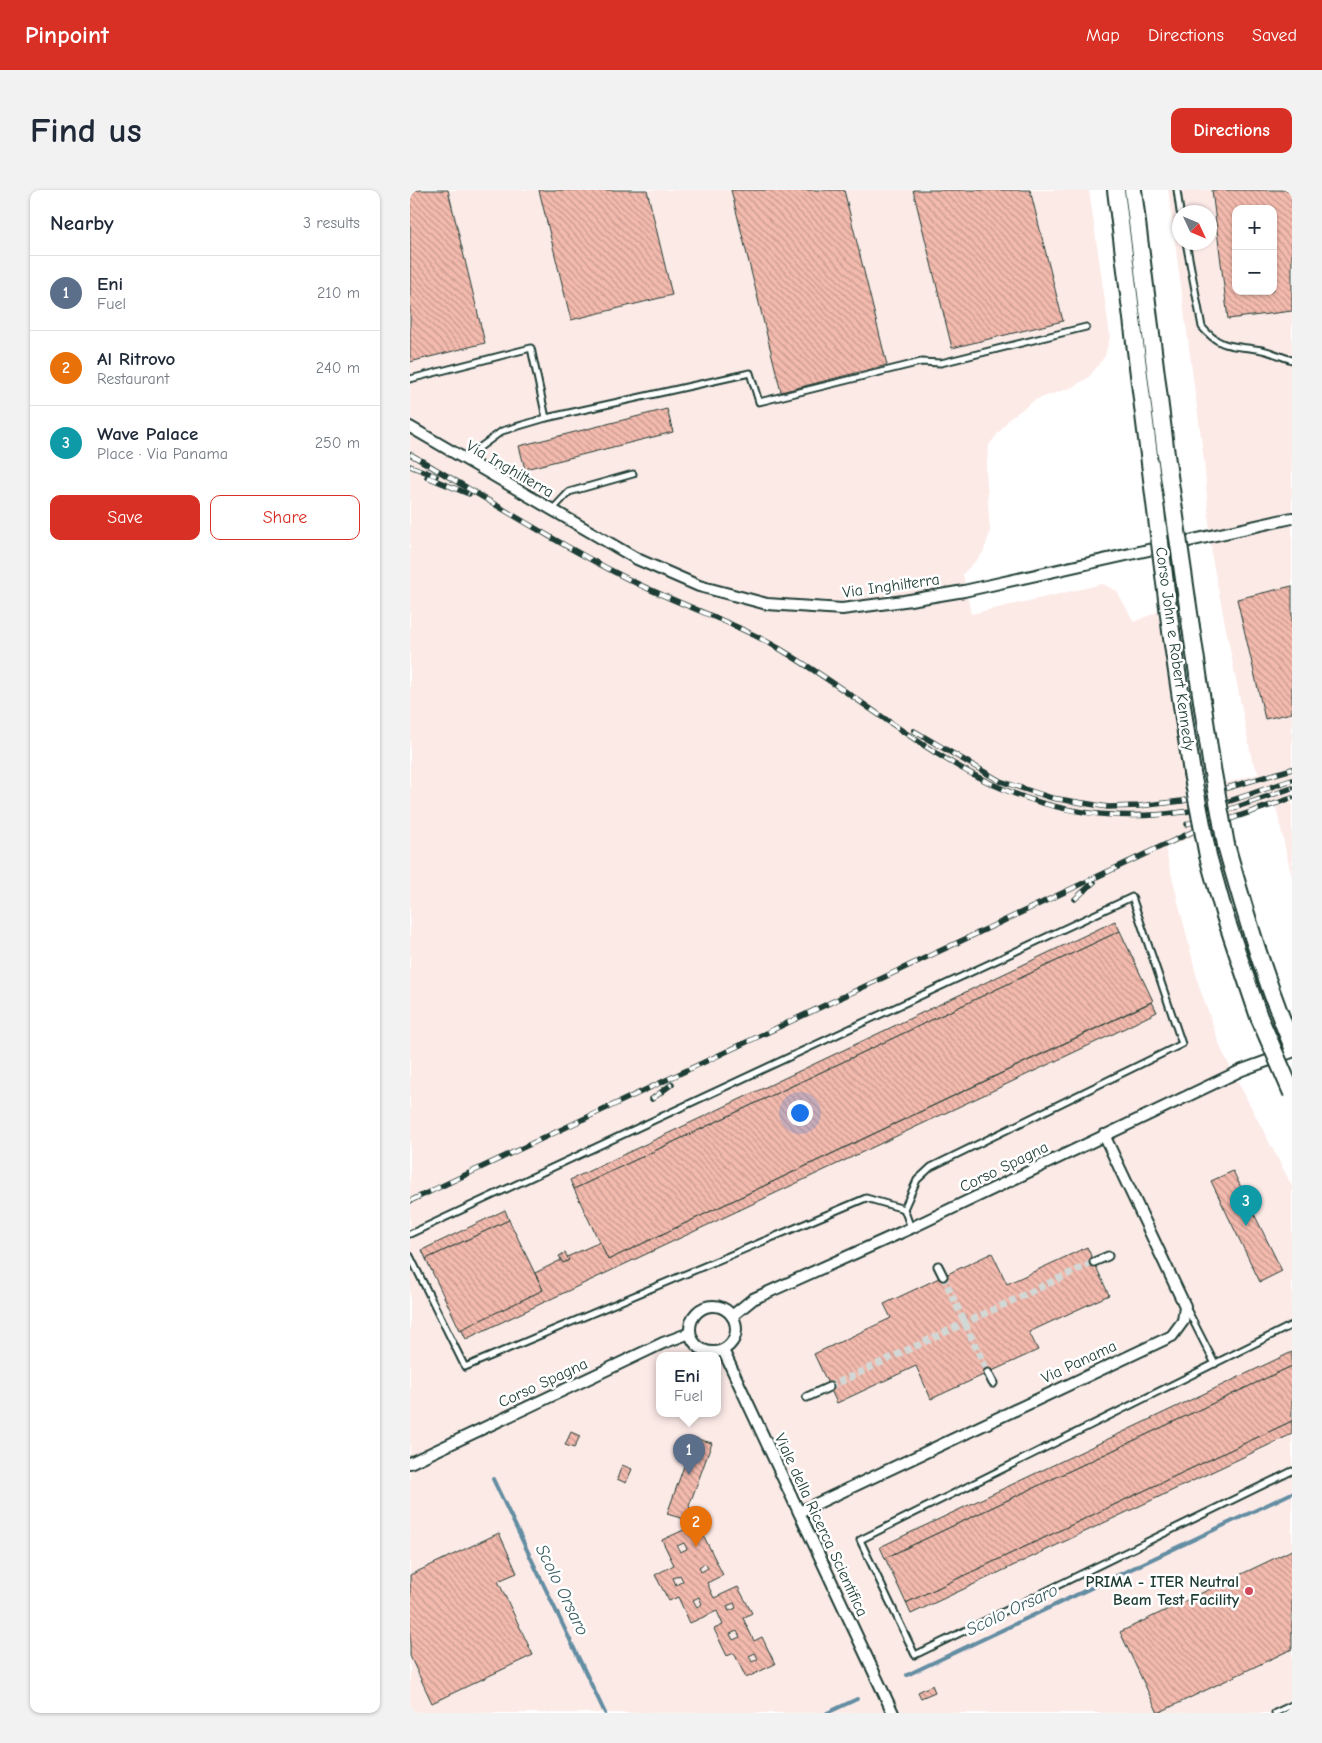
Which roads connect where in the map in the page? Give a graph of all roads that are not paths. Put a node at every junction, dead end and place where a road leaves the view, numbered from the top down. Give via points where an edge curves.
1 (1116, 190) edge
2 (1133, 190) edge
3 (1176, 190) edge
4 (1179, 205) edge
5 (1188, 250) edge
6 (1086, 327) dead end
7 (1292, 360) edge
8 (410, 379) edge
9 (546, 418) junction
10 (410, 427) edge
11 (463, 459) junction
12 (633, 474) dead end
13 (552, 510) junction
14 (1292, 518) edge
15 (1292, 1045) edge
16 (1292, 1052) edge
17 (1292, 1093) edge
18 (1104, 1135) junction
19 (904, 1209) junction
20 (911, 1228) junction
21 (410, 1234) edge
22 (410, 1256) edge
23 (1108, 1256) dead end
24 (1094, 1262) tunnel mouth
25 (938, 1266) dead end
26 (943, 1276) tunnel mouth
27 (1185, 1306) junction
28 (732, 1316) junction
29 (1292, 1326) edge
30 (690, 1333) junction
31 (723, 1350) junction
32 (708, 1352) edge
33 (716, 1352) edge
34 (1215, 1364) junction
35 (988, 1373) tunnel mouth
36 (993, 1383) dead end
37 (829, 1387) tunnel mouth
38 (807, 1397) dead end
39 (410, 1462) edge
40 (1292, 1472) edge
41 (799, 1512) junction
42 (1292, 1705) edge
43 (894, 1713) edge
44 (1275, 1713) edge

1 - 17 highway, Corso John e Robert Kennedy, bridge via 1170,631 1208,856 1259,1017
2 - 15 highway, Corso John e Robert Kennedy, bridge via 1166,454 1226,845 1244,909
3 - 4 lane
5 - 7 lane via 1202,327 1209,336 1223,345 1264,350
6 - 9 lane via 941,363 921,362 759,402 750,372
8 - 9 lane via 531,348
9 - 11 lane via 502,431
10 - 11 street, Via Inghilterra
11 - 13 street, Via Inghilterra
12 - 13 lane via 570,492
13 - 14 street, Via Inghilterra via 637,559 699,586 767,604 842,609 964,591
16 - 18 street, Corso Spagna via 1242,1070
18 - 20 street, Corso Spagna
18 - 27 street
19 - 20 lane
19 - 21 lane via 917,1180 931,1167 1182,1044 1132,897
19 - 22 lane via 866,1198 465,1367
20 - 28 street, Corso Spagna via 753,1300
23 - 24 street
25 - 26 street
27 - 34 lane
27 - 41 street, Via Panama via 1183,1322 1172,1336
28 - 30 street via 722,1308 702,1308 692,1319
28 - 31 street via 735,1338
29 - 34 lane
30 - 32 street via 692,1340
30 - 39 street, Corso Spagna
31 - 33 street
31 - 41 street, Viale della Ricerca Scientifica
34 - 40 lane via 860,1540 915,1655
35 - 36 street
37 - 38 street
41 - 43 street, Viale della Ricerca Scientifica
42 - 44 lane

